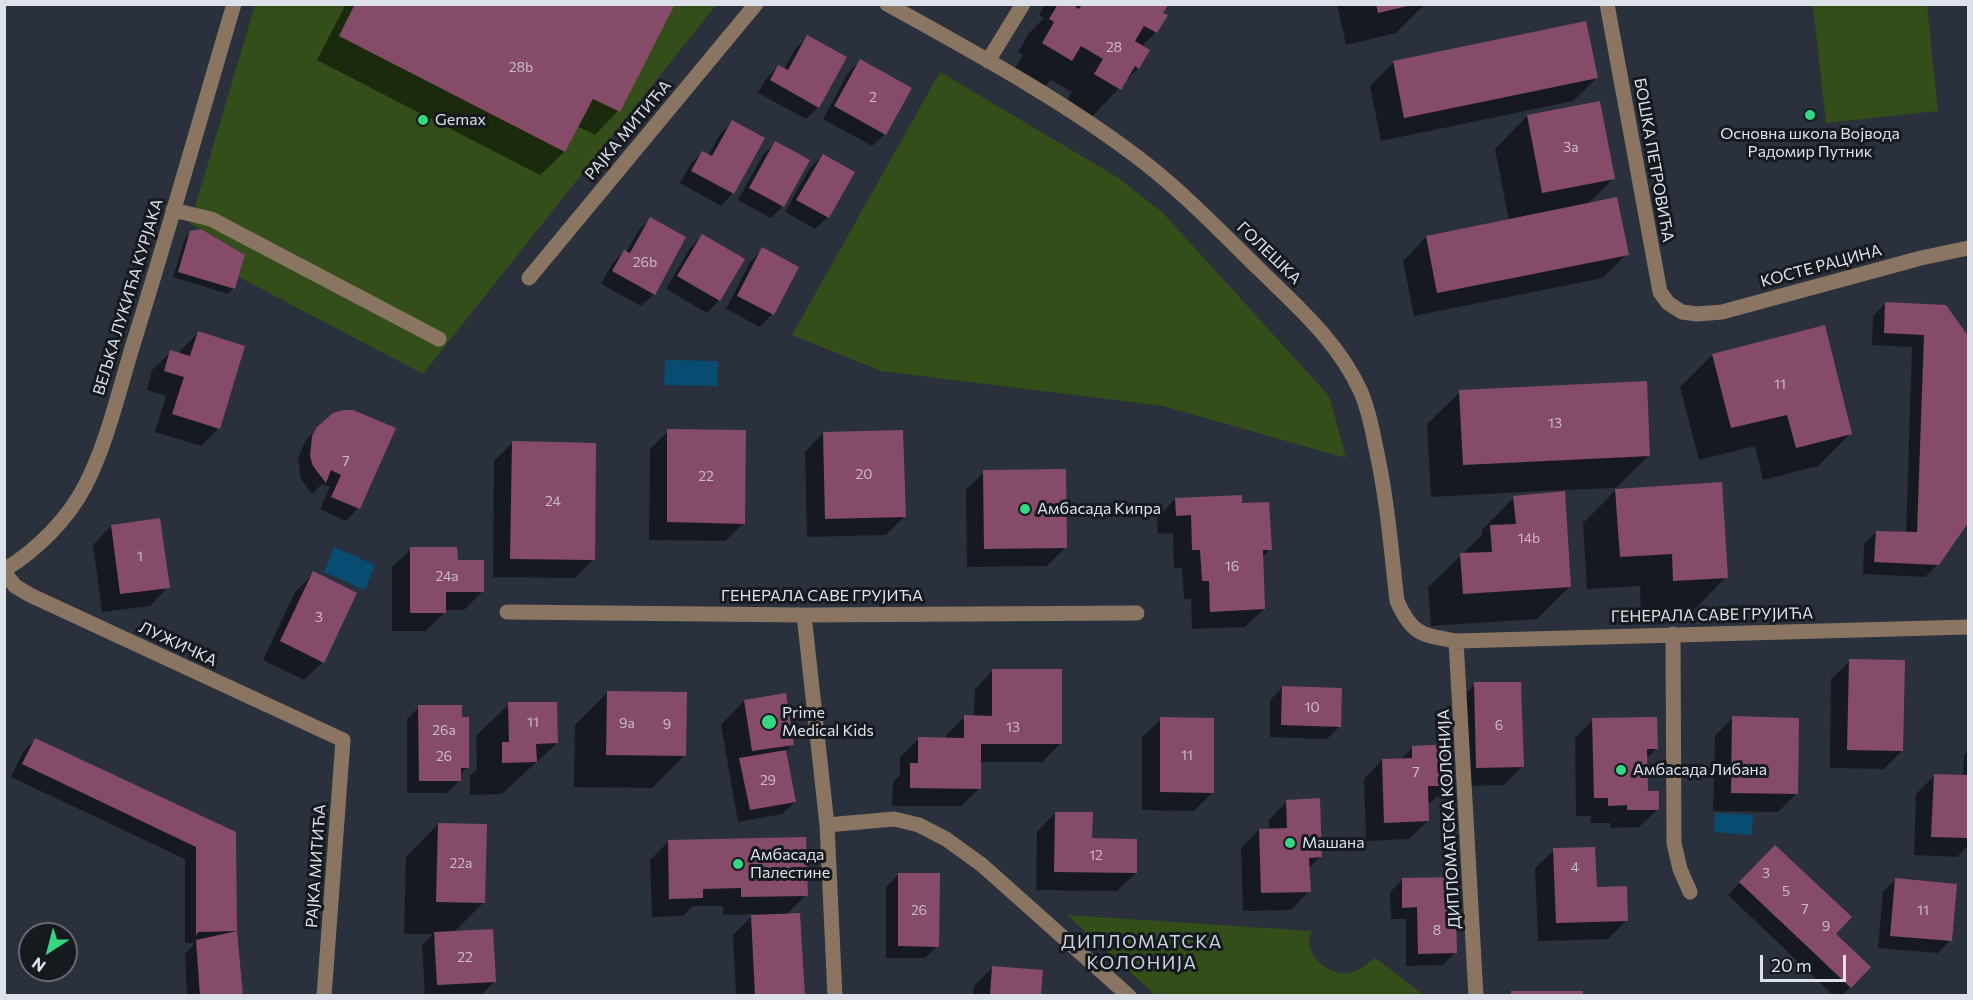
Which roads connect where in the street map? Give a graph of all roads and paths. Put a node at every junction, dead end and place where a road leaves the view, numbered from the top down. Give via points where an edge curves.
1 (234, 4) edge
2 (756, 4) edge
3 (886, 4) edge
4 (1023, 4) edge
5 (1607, 4) edge
6 (988, 61) junction
7 (173, 210) junction
8 (1968, 248) edge
9 (529, 278) dead end
10 (1682, 312) joint
11 (439, 339) dead end
12 (4, 571) edge
13 (507, 612) dead end
14 (1137, 613) dead end
15 (804, 615) junction
16 (1968, 627) edge
17 (1673, 634) junction
18 (1456, 641) junction
19 (343, 740) joint
20 (827, 825) junction
21 (1690, 892) dead end
22 (324, 996) edge
23 (835, 996) edge
24 (1129, 996) edge
25 (1476, 996) edge

1 - 7 street, ВЕЉКА ЛУКИЋА КУРЈАКА
2 - 9 street, РАЈКА МИТИЋА
3 - 6 street, ГОЛЕШКА
4 - 6 street
5 - 10 street, БОШКА ПЕТРОВИЋА via 1660,292
6 - 18 street, ГОЛЕШКА via 1102,132 1166,180 1324,333 1343,358 1371,422 1382,472 1397,601 1405,620 1429,636
7 - 11 street via 211,219
7 - 12 street, ВЕЉКА ЛУКИЋА КУРЈАКА via 98,458 84,488 39,544
8 - 10 street, КОСТЕ РАЦИНА via 1722,312
12 - 19 street, ЛУЖИЧКА via 15,586 30,596
13 - 15 street, ГЕНЕРАЛА САВЕ ГРУЈИЋА
14 - 15 street, ГЕНЕРАЛА САВЕ ГРУЈИЋА
15 - 20 street
16 - 17 street, ГЕНЕРАЛА САВЕ ГРУЈИЋА
17 - 18 street, ГЕНЕРАЛА САВЕ ГРУЈИЋА
17 - 21 street via 1674,843
18 - 25 street, ДИПЛОМАТСКА КОЛОНИЈА
19 - 22 street, РАЈКА МИТИЋА
20 - 23 street
20 - 24 street via 894,819 919,825 946,839 982,865

